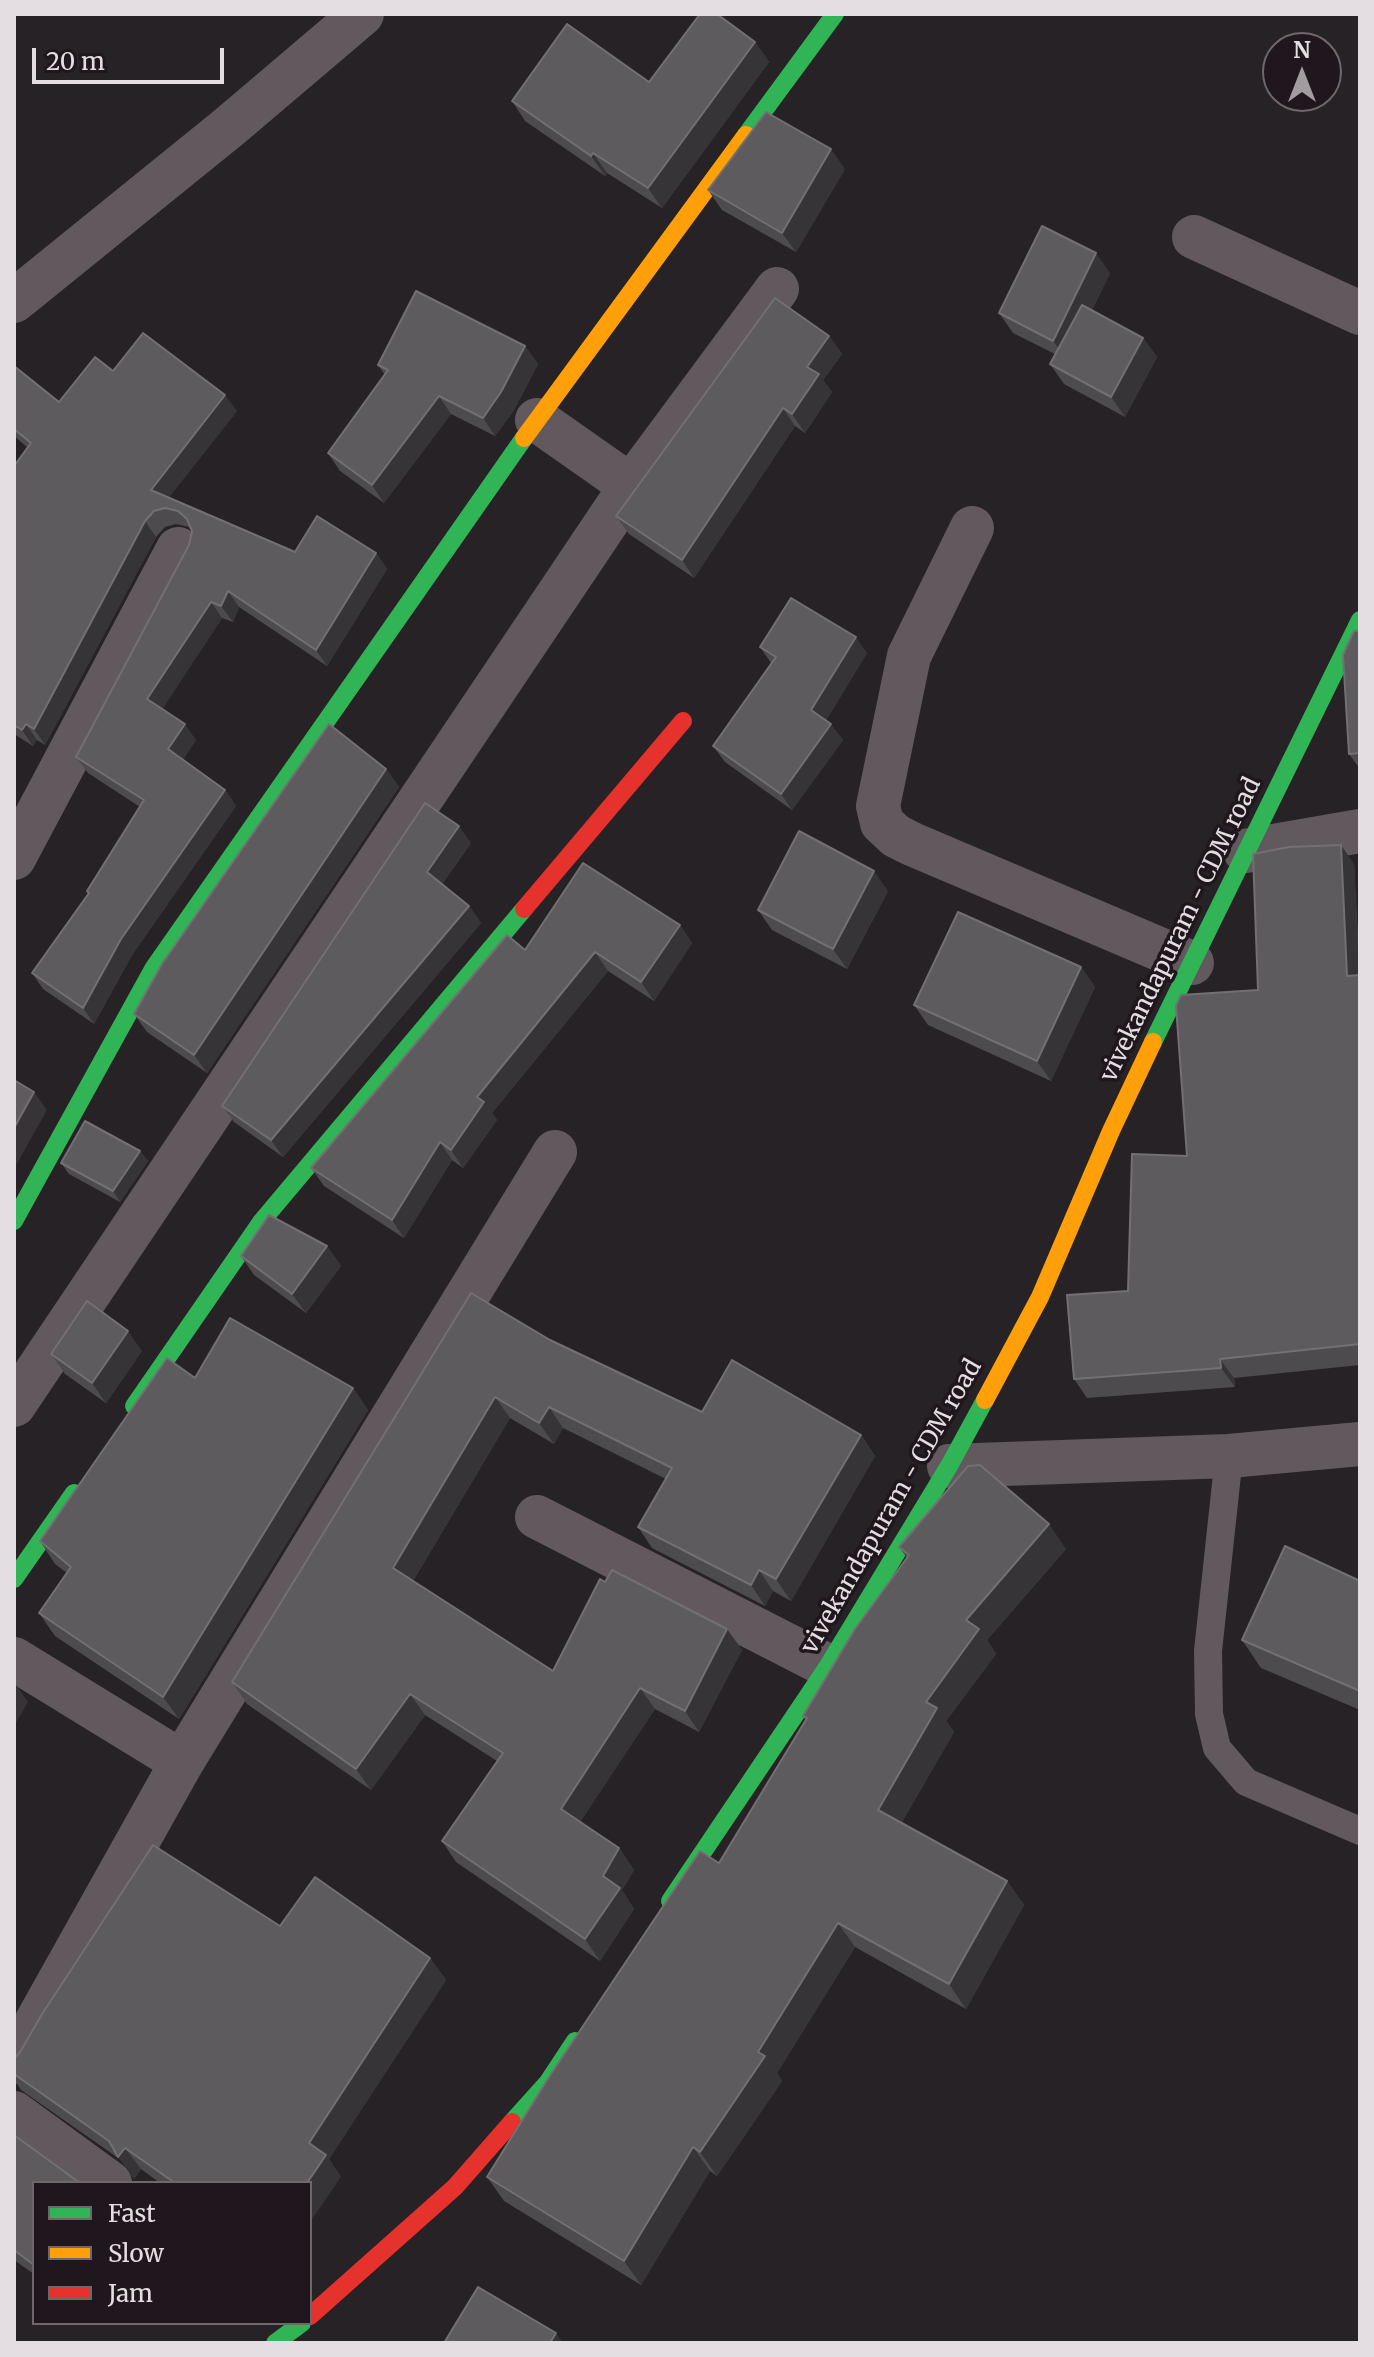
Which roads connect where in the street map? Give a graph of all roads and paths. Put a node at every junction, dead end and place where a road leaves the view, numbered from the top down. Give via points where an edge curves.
1 (362, 14) edge
2 (835, 14) edge
3 (1194, 237) dead end
4 (777, 289) dead end
5 (14, 301) edge
6 (1360, 313) edge
7 (537, 420) junction
8 (631, 486) junction
9 (972, 528) dead end
10 (178, 549) dead end
11 (1360, 620) edge
12 (683, 721) dead end
13 (1360, 831) edge
14 (1245, 851) junction
15 (14, 858) edge
16 (1192, 963) junction
17 (555, 1152) dead end
18 (14, 1221) edge
19 (14, 1405) edge
20 (120, 1426) edge
21 (1342, 1446) edge
22 (1229, 1456) junction
23 (949, 1466) junction
24 (85, 1477) edge
25 (1360, 1480) edge
26 (537, 1517) dead end
27 (14, 1579) edge
28 (14, 1659) edge
29 (828, 1666) junction
30 (182, 1762) junction
31 (1360, 1831) edge
32 (661, 1913) edge
33 (583, 2030) edge
34 (14, 2062) edge
35 (14, 2113) edge
36 (107, 2181) edge
37 (312, 2314) edge
38 (299, 2325) edge
39 (275, 2343) edge

1 - 5 street
2 - 7 street
3 - 6 street
4 - 8 street
7 - 8 street
7 - 18 street via 153,969
8 - 19 street
9 - 16 street via 909,656 878,806 882,823 912,844
10 - 15 street
11 - 14 street, vivekandapuram - CDM road
12 - 20 street via 261,1222
13 - 14 street
14 - 16 street, vivekandapuram - CDM road
16 - 23 street, vivekandapuram - CDM road via 1111,1131 1040,1297
17 - 30 street
21 - 22 street
21 - 25 street
22 - 23 street
22 - 31 lane via 1208,1651 1209,1714 1217,1748 1246,1782
23 - 29 street, vivekandapuram - CDM road
24 - 27 street
26 - 29 street
28 - 30 street
29 - 32 street, vivekandapuram - CDM road
30 - 34 street
33 - 37 street via 548,2082 455,2187
35 - 36 street
38 - 39 street

